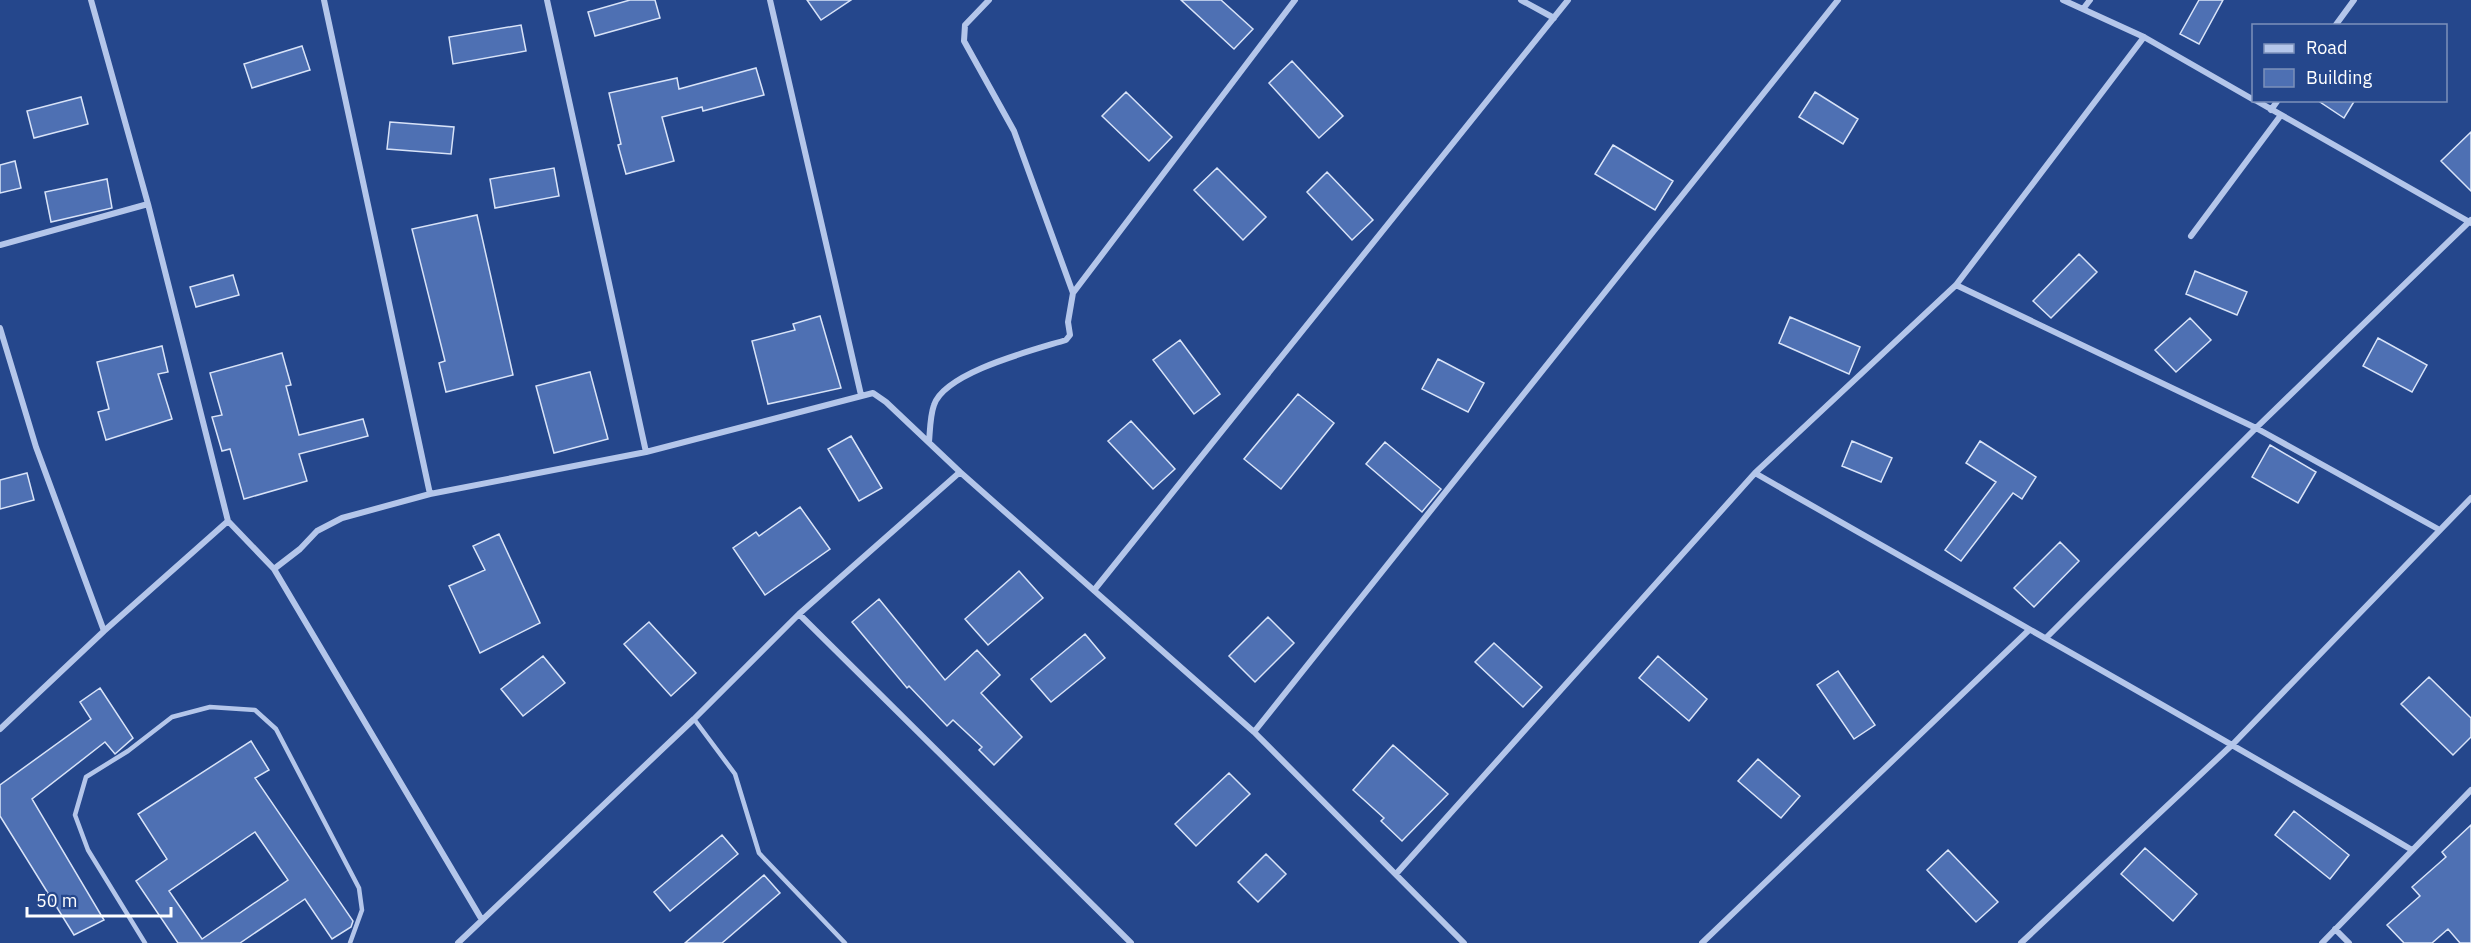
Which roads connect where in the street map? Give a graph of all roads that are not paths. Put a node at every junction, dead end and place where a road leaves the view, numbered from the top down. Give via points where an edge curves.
1 (91, 0) edge
2 (324, 0) edge
3 (547, 0) edge
4 (770, 0) edge
5 (989, 0) edge
6 (1295, 0) edge
7 (1521, 0) edge
8 (1568, 0) edge
9 (1838, 0) edge
10 (2063, 0) edge
11 (2090, 0) edge
12 (2355, 0) edge
13 (2083, 9) junction
14 (1554, 18) junction
15 (2337, 24) edge
16 (2144, 38) junction
17 (2252, 99) edge
18 (2257, 102) edge
19 (2277, 102) edge
20 (2271, 110) junction
21 (2281, 115) junction
22 (148, 204) junction
23 (2470, 222) edge
24 (2191, 236) dead end
25 (0, 245) edge
26 (1956, 285) junction
27 (1073, 293) junction
28 (0, 328) edge
29 (861, 394) junction
30 (2256, 428) junction
31 (928, 442) junction
32 (646, 452) junction
33 (960, 472) junction
34 (1755, 472) junction
35 (430, 494) junction
36 (2471, 498) edge
37 (228, 521) junction
38 (2438, 529) junction
39 (274, 569) junction
40 (1095, 589) junction
41 (799, 614) junction
42 (104, 631) junction
43 (2028, 631) junction
44 (2046, 638) junction
45 (694, 719) junction
46 (0, 729) edge
47 (1254, 732) junction
48 (2233, 744) junction
49 (2471, 790) edge
50 (2412, 850) junction
51 (1396, 874) junction
52 (482, 920) junction
53 (2335, 929) junction
54 (145, 943) edge
55 (350, 943) edge
56 (458, 943) edge
57 (845, 943) edge
58 (1131, 943) edge
59 (1464, 943) edge
60 (1702, 943) edge
61 (2021, 943) edge
62 (2322, 943) edge
63 (2349, 943) edge

1 - 22 street
2 - 35 street
3 - 32 street
4 - 29 street
5 - 27 street via 965,25 964,41 1014,131
6 - 27 street
7 - 14 street
8 - 14 street
9 - 47 street
10 - 13 street
11 - 13 street
12 - 15 street
13 - 16 street
14 - 40 street
16 - 17 street
16 - 26 street
18 - 20 street
19 - 20 street
20 - 21 street
21 - 23 street
21 - 24 street
22 - 25 street
22 - 37 street
23 - 30 street
26 - 30 street
26 - 34 street
27 - 31 street via 1068,338 977,370 952,385 934,403
28 - 42 street via 36,447
29 - 31 street via 873,393 886,402
29 - 32 street
30 - 38 street
30 - 44 street
31 - 33 street
32 - 35 street
33 - 40 street
33 - 41 street
34 - 43 street
34 - 51 street
35 - 39 street via 342,518 317,531
36 - 38 street
37 - 39 street
37 - 42 street
38 - 48 street
39 - 52 street
40 - 47 street
41 - 45 street
41 - 58 street
42 - 46 street
43 - 44 street
43 - 60 street
44 - 48 street
45 - 52 street
45 - 57 lane via 735,774 759,853
47 - 51 street
48 - 50 street
48 - 61 street
49 - 50 street
50 - 53 street
51 - 59 street
52 - 56 street
53 - 62 street
53 - 63 street
54 - 55 lane via 88,850 75,815 86,777 128,752 172,717 210,707 255,710 276,729 359,888 362,910

